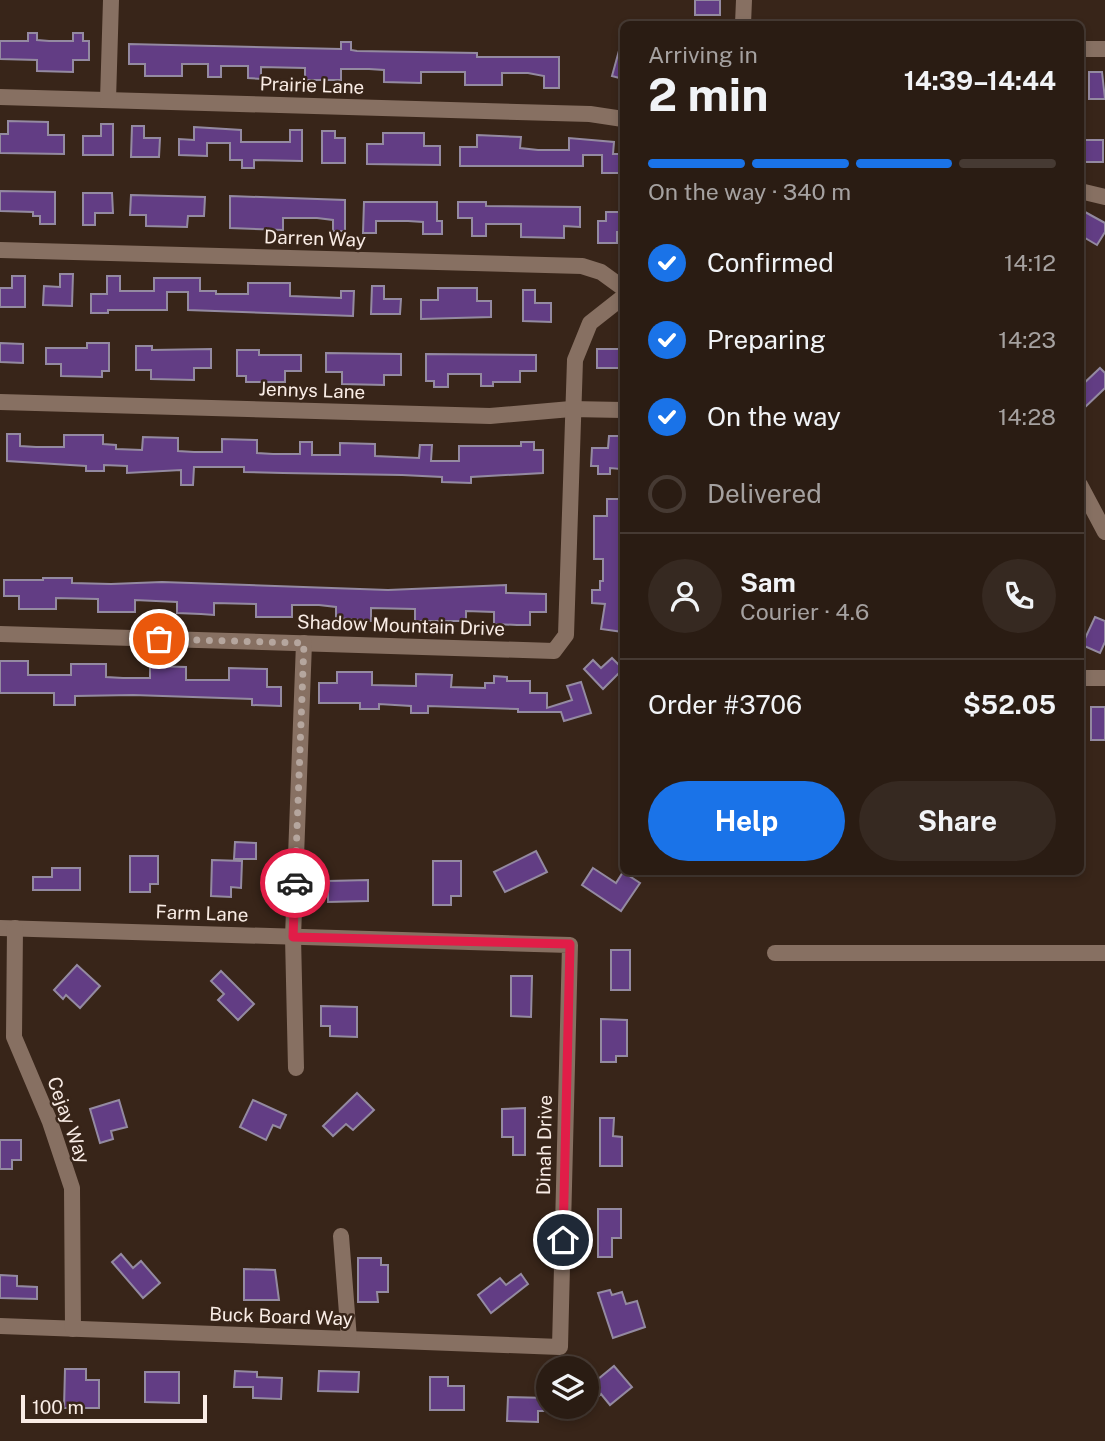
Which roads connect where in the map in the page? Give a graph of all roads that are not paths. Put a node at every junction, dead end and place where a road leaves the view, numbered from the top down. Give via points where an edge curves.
1 (111, 0) edge
2 (744, 0) edge
3 (743, 21) edge
4 (1084, 49) edge
5 (1105, 49) edge
6 (0, 97) edge
7 (108, 100) junction
8 (620, 119) edge
9 (1084, 192) edge
10 (1105, 197) edge
11 (0, 250) edge
12 (620, 286) edge
13 (620, 299) edge
14 (0, 402) edge
15 (571, 409) junction
16 (620, 410) edge
17 (1084, 492) edge
18 (1105, 531) edge
19 (0, 634) edge
20 (304, 643) junction
21 (1084, 678) edge
22 (1105, 678) edge
23 (8, 928) edge
24 (293, 937) junction
25 (570, 944) joint
26 (775, 953) dead end
27 (1105, 953) edge
28 (296, 1068) dead end
29 (341, 1236) dead end
30 (0, 1326) edge
31 (74, 1329) junction
32 (349, 1339) junction
33 (560, 1347) joint

1 - 7 street
2 - 3 street
4 - 5 street
6 - 7 street, Prairie Lane
7 - 8 street, Prairie Lane
9 - 10 street
11 - 12 street, Darren Way via 582,266
13 - 15 street via 590,323 580,342
14 - 15 street, Jennys Lane via 490,416
15 - 16 street, Jennys Lane
15 - 20 street, Shadow Mountain Drive via 566,635 554,651
17 - 18 street
19 - 20 street, Shadow Mountain Drive
20 - 24 street
21 - 22 street
23 - 24 street, Farm Lane
23 - 31 street, Cejay Way via 14,1037 72,1188
24 - 25 street, Farm Lane
24 - 28 street
25 - 33 street, Dinah Drive
26 - 27 street
29 - 32 street
30 - 31 street, Buck Board Way
31 - 32 street, Buck Board Way
32 - 33 street, Buck Board Way

